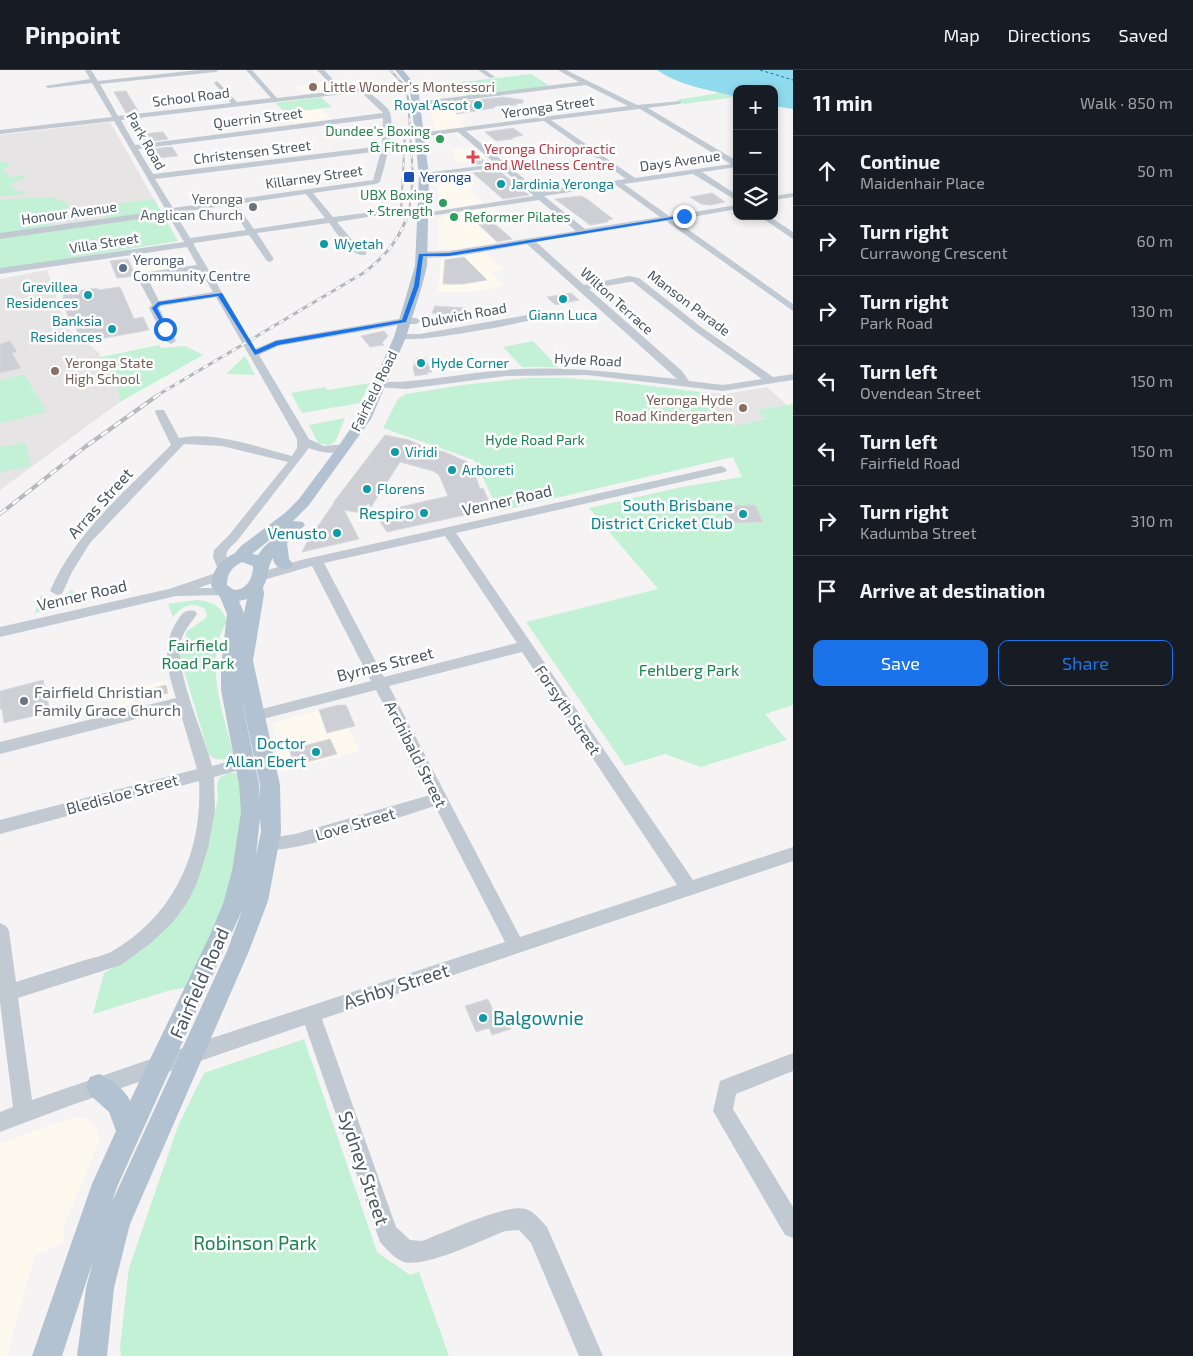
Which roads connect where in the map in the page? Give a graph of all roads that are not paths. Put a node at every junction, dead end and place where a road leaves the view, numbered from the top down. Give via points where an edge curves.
1 (88, 70) edge
2 (216, 70) edge
3 (249, 70) edge
4 (320, 70) edge
5 (400, 70) edge
6 (405, 70) edge
7 (481, 70) edge
8 (561, 70) edge
9 (492, 77) dead end
10 (95, 82) junction
11 (217, 83) dead end
12 (585, 83) junction
13 (48, 86) dead end
14 (385, 87) dead end
15 (363, 90) junction
16 (340, 91) junction
17 (276, 100) junction
18 (679, 102) dead end
19 (235, 104) junction
20 (423, 104) junction
21 (639, 108) junction
22 (387, 115) junction
23 (116, 119) junction
24 (546, 120) junction
25 (461, 131) junction
26 (0, 132) edge
27 (424, 135) junction
28 (133, 147) junction
29 (386, 148) junction
30 (733, 162) edge
31 (733, 165) edge
32 (502, 166) junction
33 (694, 171) junction
34 (432, 174) junction
35 (151, 178) junction
36 (633, 180) junction
37 (618, 182) junction
38 (308, 192) junction
39 (540, 196) junction
40 (733, 197) edge
41 (231, 202) junction
42 (733, 208) edge
43 (170, 211) junction
44 (386, 212) dead end
45 (432, 214) junction
46 (668, 218) junction
47 (331, 220) junction
48 (769, 220) edge
49 (251, 232) junction
50 (584, 233) junction
51 (0, 236) edge
52 (793, 236) edge
53 (190, 242) junction
54 (530, 242) junction
55 (363, 253) dead end
56 (426, 255) junction
57 (270, 259) dead end
58 (204, 267) junction
59 (0, 273) edge
60 (428, 286) joint
61 (581, 288) junction
62 (220, 294) junction
63 (158, 304) junction
64 (793, 308) edge
65 (533, 317) dead end
66 (410, 321) junction
67 (406, 337) junction
68 (171, 341) dead end
69 (255, 354) junction
70 (793, 377) edge
71 (772, 380) junction
72 (685, 383) junction
73 (386, 386) junction
74 (160, 412) dead end
75 (304, 441) junction
76 (176, 444) junction
77 (345, 447) junction
78 (295, 460) junction
79 (721, 470) dead end
80 (448, 531) junction
81 (279, 542) junction
82 (316, 561) junction
83 (285, 564) junction
84 (301, 564) junction
85 (259, 573) junction
86 (228, 574) junction
87 (57, 591) dead end
88 (190, 614) dead end
89 (0, 632) edge
90 (525, 646) junction
91 (380, 684) junction
92 (184, 701) junction
93 (255, 716) junction
94 (0, 748) edge
95 (245, 763) junction
96 (206, 772) junction
97 (439, 799) junction
98 (0, 827) edge
99 (269, 844) junction
100 (793, 854) edge
101 (689, 888) junction
102 (0, 931) edge
103 (516, 946) junction
104 (9, 993) junction
105 (311, 1014) junction
106 (192, 1053) junction
107 (793, 1062) edge
108 (161, 1065) junction
109 (99, 1086) junction
110 (24, 1112) junction
111 (0, 1122) edge
112 (129, 1131) junction
113 (793, 1227) edge
114 (47, 1356) edge
115 (92, 1356) edge
116 (591, 1356) edge

1 - 10 street, Park Road
2 - 10 street
3 - 17 street
4 - 16 street
5 - 27 main road, Fairfield Road via 414,88
6 - 20 main road, Fairfield Road via 419,85
7 - 9 street
8 - 12 street
10 - 13 street
10 - 23 street, Park Road
11 - 19 street
12 - 20 street
12 - 21 street
14 - 15 street, School Road
15 - 16 street, School Road
15 - 22 street
16 - 17 street, School Road
17 - 19 street, School Road
18 - 21 street, Yeronga Street
19 - 23 street, School Road
20 - 27 main road, Fairfield Road
21 - 24 street, Yeronga Street
21 - 30 street
22 - 28 street, Querrin Street
22 - 29 street
23 - 26 street, School Road
23 - 28 street, Park Road
24 - 25 street, Yeronga Street
24 - 36 street
25 - 27 street, Yeronga Street
25 - 32 street
27 - 34 main road, Fairfield Road
27 - 56 main road, Fairfield Road
28 - 35 street, Park Road
29 - 35 street, Christensen Street
29 - 38 street, Killarney Street via 378,180
31 - 33 street, Days Avenue
32 - 34 street
32 - 39 street
33 - 36 street, Days Avenue
33 - 40 street
34 - 45 main road, Fairfield Road
35 - 43 street, Park Road
36 - 37 street, Days Avenue
37 - 39 street, Days Avenue
37 - 46 street
38 - 41 street, Killarney Street
38 - 47 street
39 - 45 street, Days Avenue
39 - 50 street
41 - 43 street, Killarney Street
41 - 49 street
42 - 46 street
43 - 51 street, Honour Avenue
43 - 53 street, Park Road
44 - 47 street, Villa Street
45 - 56 main road, Fairfield Road
46 - 50 street
46 - 64 street
47 - 49 street, Villa Street
47 - 55 street via 356,250
48 - 52 street
49 - 53 street, Villa Street
49 - 57 street
50 - 54 street
53 - 58 street, Park Road
53 - 59 street, Villa Street
54 - 56 street
54 - 61 street, Wilton Terrace
56 - 60 main road, Fairfield Road
56 - 66 main road, Fairfield Road
58 - 62 street, Park Road
58 - 63 street via 143,277 154,302
60 - 66 main road, Fairfield Road
61 - 71 street, Manson Parade via 636,280 698,329
61 - 72 street, Wilton Terrace via 678,373
62 - 63 street
62 - 69 street, Park Road
63 - 68 street via 154,308
65 - 67 street, Dulwich Road
66 - 67 main road, Fairfield Road
66 - 69 street via 276,343
67 - 73 main road, Fairfield Road
69 - 75 street, Park Road
70 - 71 street, Hyde Road
71 - 72 street, Hyde Road via 723,388
72 - 73 street, Hyde Road via 587,372 549,372 482,375
73 - 77 main road, Fairfield Road
73 - 81 main road, Fairfield Road via 376,420 300,522
74 - 76 street
75 - 77 street via 323,450
75 - 78 street
76 - 78 street via 194,439 210,440
76 - 87 street, Arras Street via 85,541
77 - 86 main road, Fairfield Road via 304,502 246,549
78 - 86 street, Fairfield Road via 233,538 224,544 219,553
79 - 80 street, Venner Road
80 - 82 street, Venner Road
80 - 90 street, Forsyth Street
81 - 83 main road via 281,561
81 - 85 main road, Fairfield Road via 269,551
82 - 84 street, Venner Road
82 - 91 street, Archibald Street
83 - 84 street, Venner Road
83 - 85 street, Venner Road
84 - 85 street, Venner Road
85 - 86 main road via 253,559
85 - 86 main road via 241,595
85 - 93 main road, Fairfield Road via 244,661
86 - 89 street, Venner Road via 172,593
86 - 95 main road, Fairfield Road via 236,614 230,690
88 - 92 street via 178,630 173,649
90 - 91 street, Byrnes Street
90 - 101 street, Forsyth Street
91 - 93 street, Byrnes Street
91 - 97 street, Archibald Street
92 - 94 street
92 - 96 street
93 - 99 main road, Fairfield Road via 270,785
95 - 96 street, Bledisloe Street
95 - 108 main road, Fairfield Road via 251,812 243,871 234,904
96 - 98 street, Bledisloe Street
96 - 104 street via 206,822 188,882 174,909 115,959
97 - 99 street, Love Street via 295,841
97 - 103 street, Archibald Street
99 - 106 main road, Fairfield Road via 257,901 238,952
100 - 101 street, Ashby Street
101 - 103 street, Ashby Street
102 - 104 street
103 - 105 street, Ashby Street
104 - 110 street
105 - 106 street, Ashby Street
105 - 116 street, Sydney Street via 388,1234 405,1251 422,1252 505,1220 524,1219 539,1235
106 - 108 street, Ashby Street
106 - 115 main road, Fairfield Road via 117,1223 100,1288
107 - 113 street via 727,1088 723,1111
108 - 109 street, Ashby Street
108 - 112 main road, Fairfield Road
109 - 110 street, Ashby Street
109 - 112 main road via 119,1104
110 - 111 street, Ashby Street
112 - 114 main road, Fairfield Road via 104,1184

